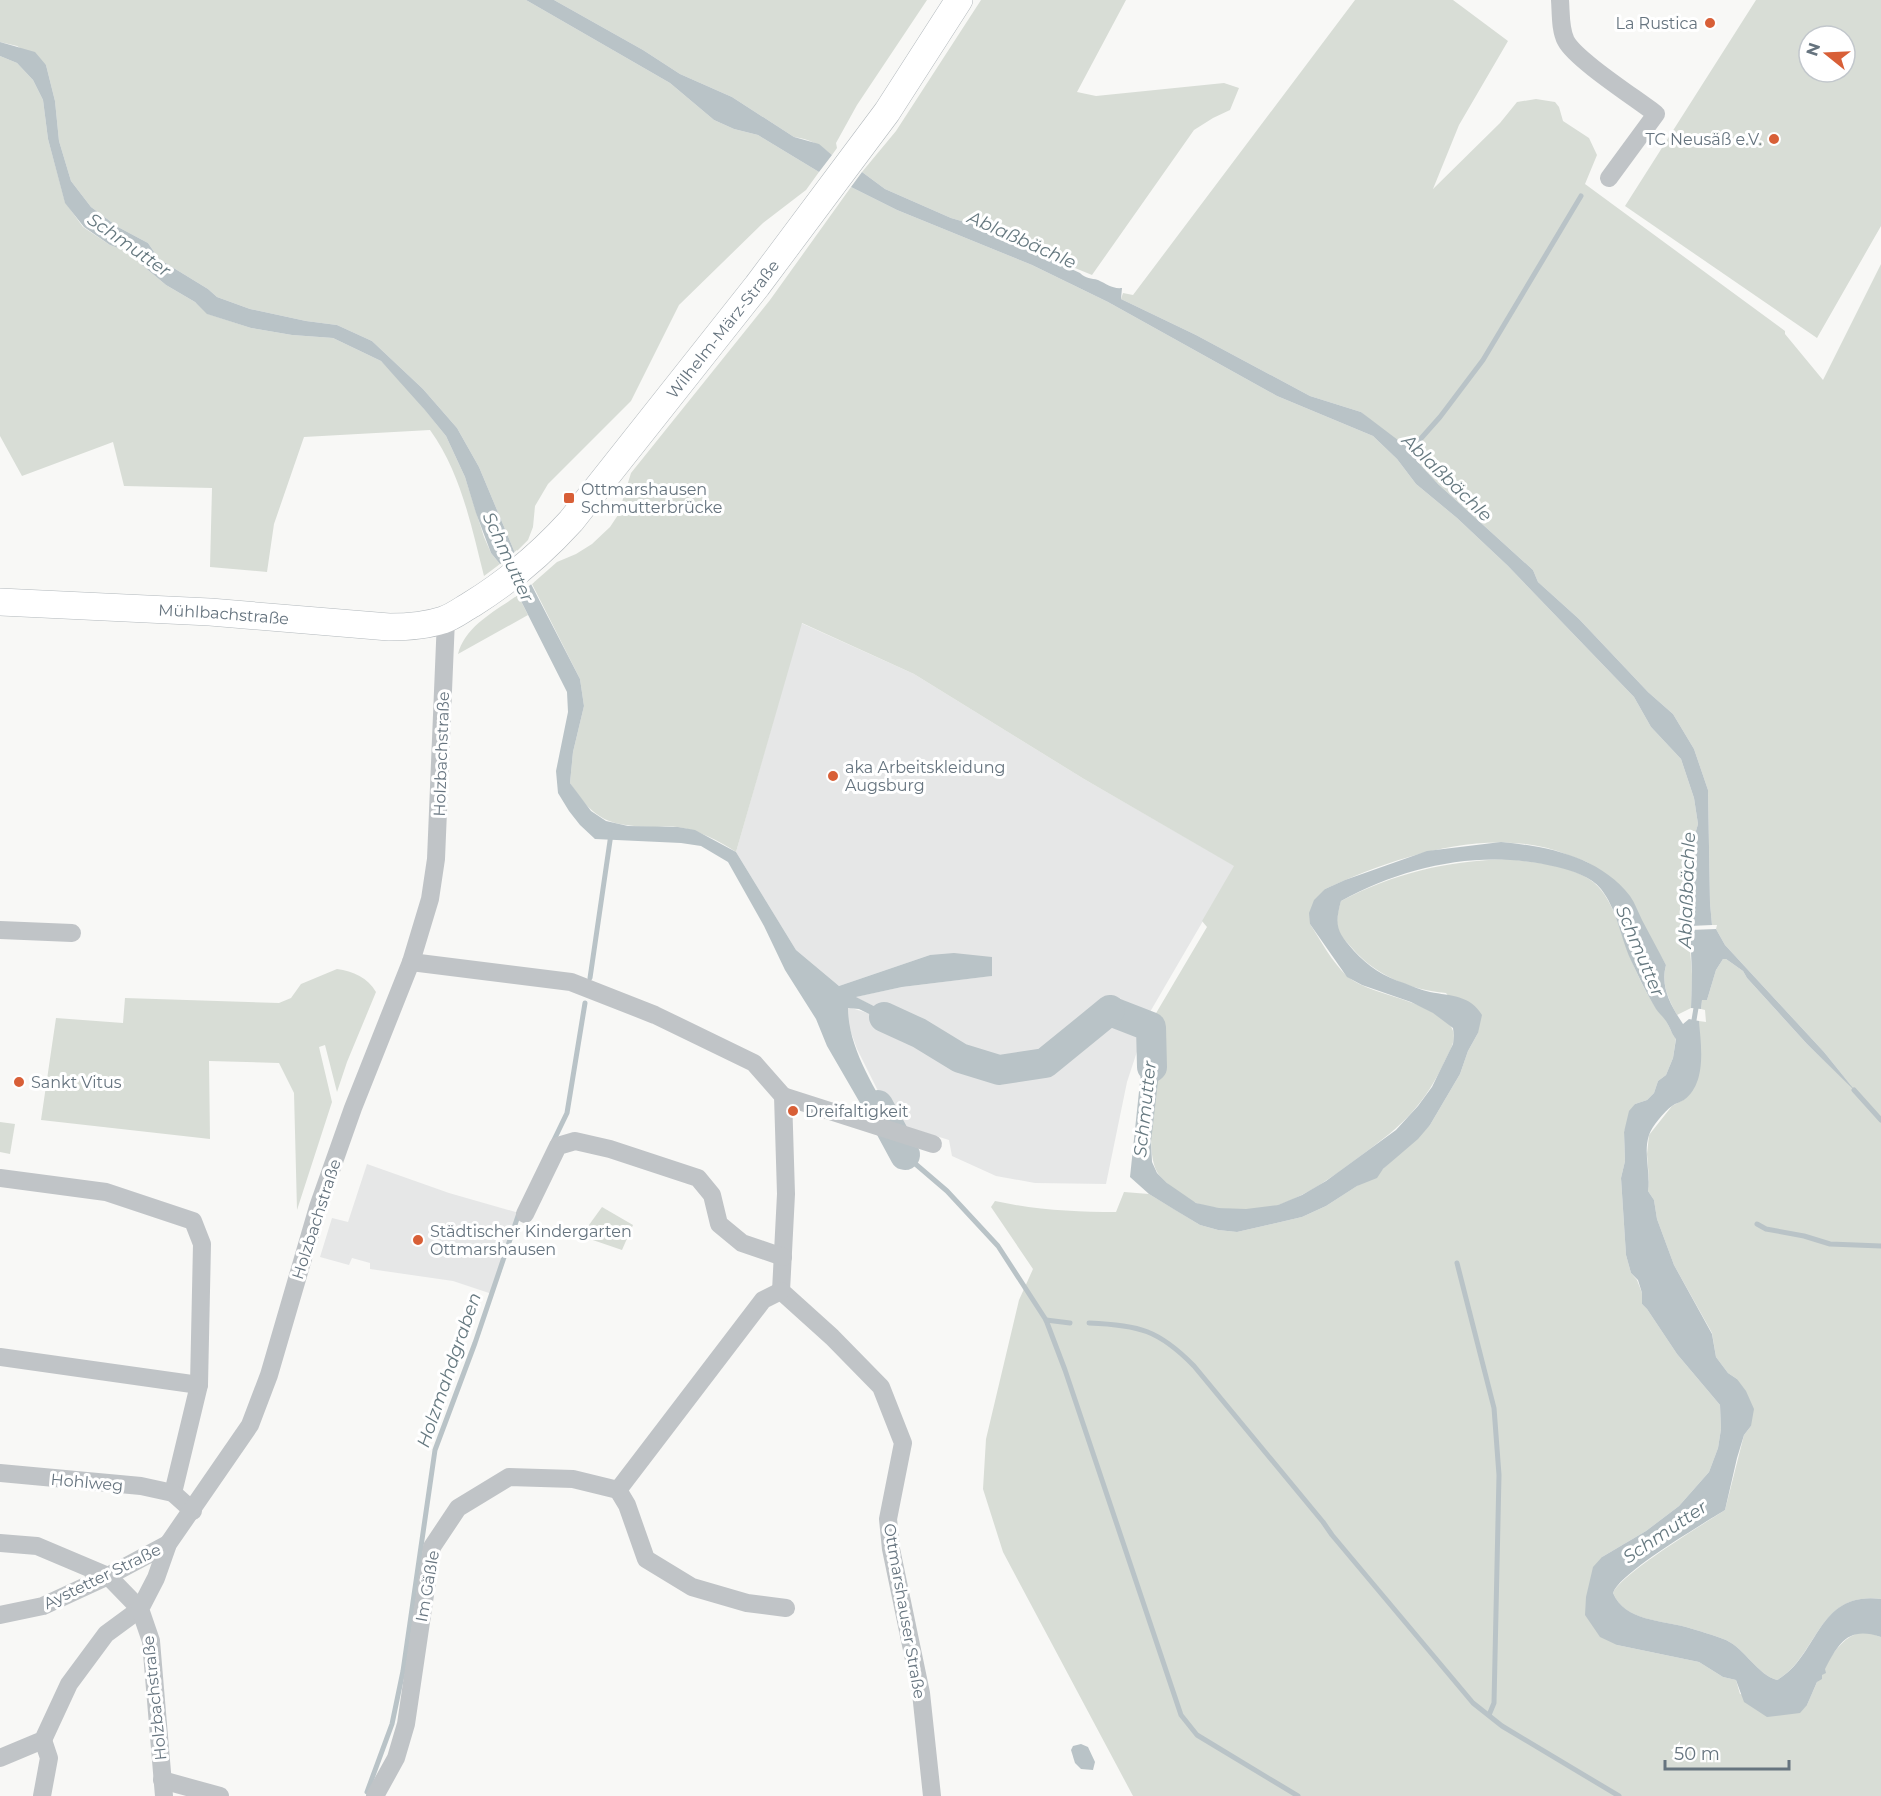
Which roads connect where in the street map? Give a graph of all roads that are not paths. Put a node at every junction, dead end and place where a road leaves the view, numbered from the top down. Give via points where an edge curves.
1 (959, 0) edge
2 (1565, 4) edge
3 (1609, 178) dead end
4 (0, 602) edge
5 (446, 619) junction
6 (0, 930) edge
7 (72, 933) dead end
8 (411, 962) junction
9 (783, 1096) junction
10 (933, 1144) dead end
11 (0, 1178) edge
12 (525, 1214) dead end
13 (783, 1257) junction
14 (781, 1291) junction
15 (0, 1357) edge
16 (199, 1385) junction
17 (0, 1473) edge
18 (618, 1490) junction
19 (173, 1493) junction
20 (193, 1511) junction
21 (0, 1543) edge
22 (168, 1544) junction
23 (108, 1576) junction
24 (786, 1608) dead end
25 (140, 1609) junction
26 (0, 1615) edge
27 (43, 1740) junction
28 (0, 1758) edge
29 (163, 1788) edge
30 (42, 1796) edge
31 (220, 1796) edge
32 (375, 1796) edge
33 (932, 1796) edge

1 - 5 street, Wilhelm-März-Straße via 887,112 826,194 559,535 519,572
2 - 3 street via 1563,33 1573,50 1656,114
4 - 5 street, Mühlbachstraße via 210,612 389,627 417,627
5 - 8 street, Holzbachstraße via 436,859 430,899
6 - 7 street
8 - 9 street via 571,982 655,1015 754,1063
8 - 20 street, Holzbachstraße via 318,1207 269,1375 250,1425
9 - 10 street
9 - 13 street
11 - 16 street via 106,1192 193,1221 202,1244
12 - 13 street via 558,1146 575,1141 698,1178 712,1195 719,1224 742,1243
13 - 14 street
14 - 18 street via 762,1300
14 - 33 street, Ottmarshauser Straße via 881,1387 903,1443 888,1520 921,1693
15 - 16 street
16 - 19 street
17 - 19 street, Hohlweg via 141,1486
18 - 24 street via 646,1559 692,1587 747,1603
18 - 32 street, Im Gäßle via 573,1479 509,1477 458,1508 432,1547 406,1724 396,1758
19 - 20 street
20 - 22 street, Holzbachstraße
21 - 23 street via 37,1546
22 - 23 street, Aystetter Straße
22 - 25 street, Holzbachstraße
23 - 25 street
23 - 26 street, Aystetter Straße via 43,1606
25 - 27 street via 106,1634 94,1650 69,1684
25 - 29 street, Holzbachstraße via 151,1641
27 - 28 street
27 - 30 street via 49,1758
29 - 31 street

